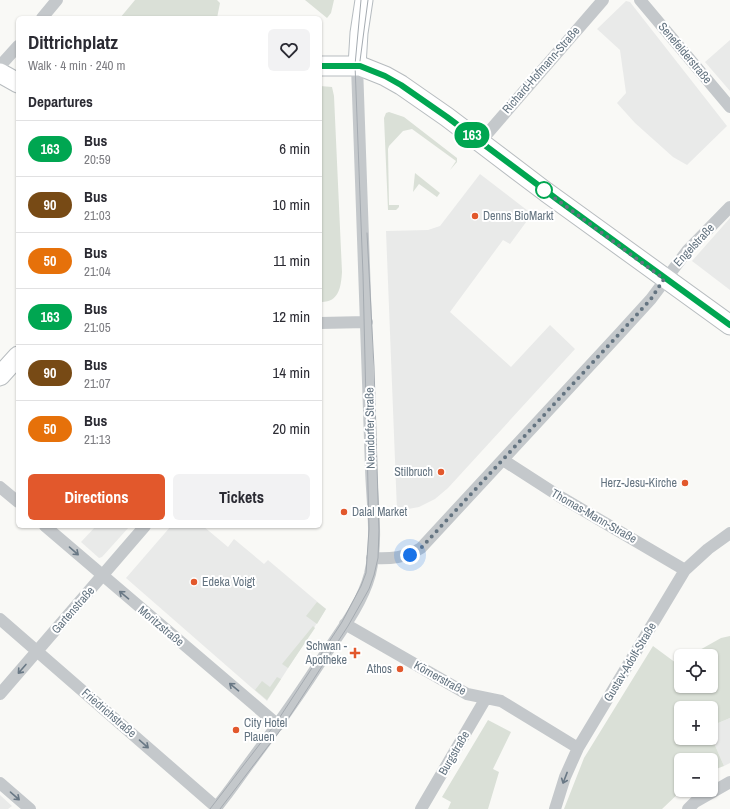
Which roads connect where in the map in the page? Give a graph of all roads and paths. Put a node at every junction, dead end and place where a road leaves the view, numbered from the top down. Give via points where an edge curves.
1 (57, 0) edge
2 (364, 0) edge
3 (603, 0) edge
4 (640, 0) edge
5 (44, 16) edge
6 (16, 48) edge
7 (0, 66) edge
8 (322, 66) edge
9 (357, 66) junction
10 (0, 73) edge
11 (16, 82) edge
12 (730, 107) edge
13 (480, 142) junction
14 (730, 207) edge
15 (664, 279) junction
16 (367, 322) junction
17 (322, 324) edge
18 (730, 325) edge
19 (16, 358) edge
20 (0, 376) edge
21 (503, 460) junction
22 (0, 487) edge
23 (16, 500) edge
24 (47, 528) edge
25 (143, 528) edge
26 (730, 533) edge
27 (372, 558) junction
28 (685, 570) junction
29 (102, 576) junction
30 (0, 619) edge
31 (345, 624) junction
32 (37, 651) junction
33 (0, 694) edge
34 (486, 698) junction
35 (278, 725) junction
36 (578, 748) junction
37 (730, 782) edge
38 (0, 783) edge
39 (215, 808) edge
40 (30, 809) edge
41 (421, 809) edge
42 (554, 809) edge
43 (688, 809) edge

1 - 5 street
2 - 9 street, Neundorfer Straße
3 - 13 street, Richard-Hofmann-Straße
4 - 12 street, Senefelderstraße
6 - 7 street
8 - 9 main road
9 - 13 main road via 373,70 401,85
9 - 16 street, Neundorfer Straße
10 - 11 main road
13 - 15 main road
14 - 15 street, Engelstraße
15 - 18 main road
15 - 21 street, Engelstraße via 651,299
16 - 17 street
16 - 27 street, Neundorfer Straße
19 - 20 main road
21 - 27 street, Engelstraße via 421,548 410,555 392,559
21 - 28 street, Thomas-Mann-Straße
22 - 23 street
24 -> 29 street, Moritzstraße
25 - 29 street, Gartenstraße
26 - 28 street, Gustav-Adolf-Straße
27 - 31 street, Neundorfer Straße via 365,587
28 - 36 street, Gustav-Adolf-Straße
29 - 32 street, Gartenstraße
35 -> 29 street, Moritzstraße
30 - 32 street, Friedrichstraße
31 - 34 street, Körnerstraße via 467,694
31 - 35 street, Neundorfer Straße
32 -> 33 street, Gartenstraße
32 -> 39 street, Friedrichstraße
34 - 36 street, Körnerstraße via 501,701
34 - 41 street, Burgstraße
35 - 39 street, Neundorfer Straße
36 -> 42 street, Gustav-Adolf-Straße
37 - 43 street via 695,802
38 -> 40 street

